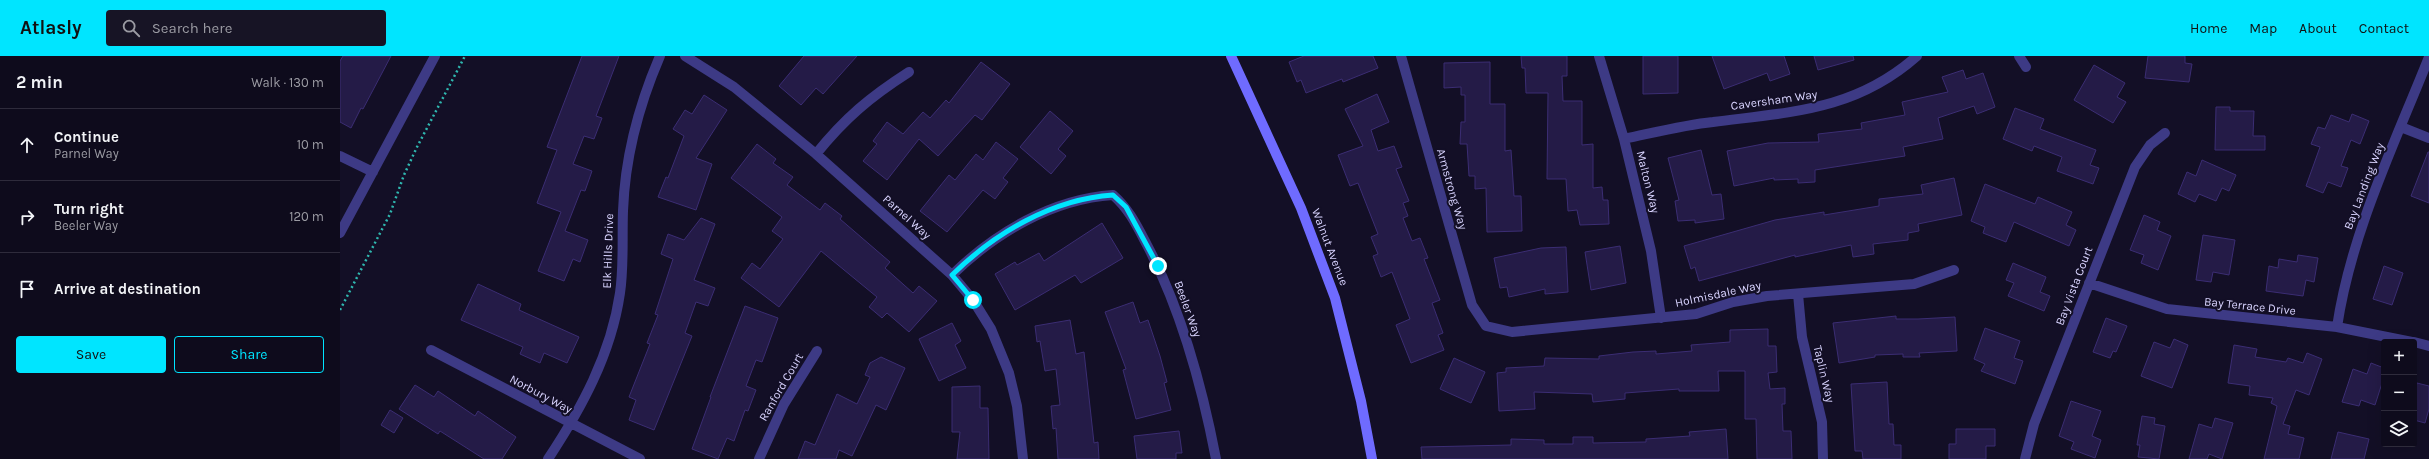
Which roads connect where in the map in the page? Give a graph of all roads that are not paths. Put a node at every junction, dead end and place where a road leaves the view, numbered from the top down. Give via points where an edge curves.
1 (435, 56) edge
2 (660, 56) edge
3 (685, 56) edge
4 (1231, 56) edge
5 (1401, 56) edge
6 (1599, 56) edge
7 (1917, 56) edge
8 (2019, 56) edge
9 (2429, 57) edge
10 (2026, 67) dead end
11 (909, 72) dead end
12 (2401, 127) junction
13 (2165, 133) dead end
14 (2429, 138) edge
15 (1624, 140) junction
16 (816, 154) junction
17 (340, 156) edge
18 (373, 172) junction
19 (340, 234) edge
20 (1954, 270) dead end
21 (952, 275) junction
22 (2089, 283) junction
23 (1798, 294) junction
24 (1661, 318) junction
25 (1486, 326) joint
26 (2337, 327) junction
27 (2398, 339) edge
28 (2417, 343) edge
29 (2429, 346) edge
30 (430, 350) dead end
31 (817, 351) dead end
32 (571, 425) junction
33 (548, 459) edge
34 (640, 459) edge
35 (759, 459) edge
36 (1023, 459) edge
37 (1216, 459) edge
38 (1372, 459) edge
39 (1823, 459) edge
40 (2025, 459) edge

1 - 18 street
2 - 32 street, Elk Hills Drive via 640,104 632,132 623,206 623,267 614,321 602,361
3 - 16 street, Parnel Way via 734,87
4 - 38 street, Walnut Avenue via 1301,208 1335,298 1362,401
5 - 25 street, Armstrong Way via 1472,305
6 - 15 street, Malton Way
7 - 15 street, Caversham Way via 1888,78 1861,93 1833,104 1804,111 1711,122
8 - 10 street
9 - 12 street, Bay Landing Way
11 - 16 street via 868,99 842,123
12 - 14 street
12 - 26 street, Bay Landing Way via 2353,250 2343,287
13 - 22 street, Bay Vista Court via 2150,145 2135,167
15 - 24 street, Malton Way via 1651,251
16 - 21 street, Parnel Way
17 - 18 street
18 - 19 street
20 - 23 street, Holmisdale Way via 1914,284
21 - 36 street, Parnel Way via 973,300 990,329 1008,373 1017,406
21 - 37 street, Beeler Way via 990,241 1012,229 1066,204 1091,197 1113,195 1126,207 1138,228 1158,266 1177,313 1207,416
22 - 26 street, Bay Terrace Drive via 2167,309
22 - 40 street, Bay Vista Court via 2034,424
23 - 24 street, Holmisdale Way via 1733,302 1696,314
23 - 39 street, Taplin Way via 1802,337 1822,422
24 - 25 street, Holmisdale Way via 1512,332
26 - 27 street, Bay Terrace Drive
28 - 29 street, Bay Terrace Drive
30 - 32 street, Norbury Way
31 - 35 street, Ranford Court via 784,404
32 - 33 street, Elk Hills Drive
32 - 34 street, Norbury Way

